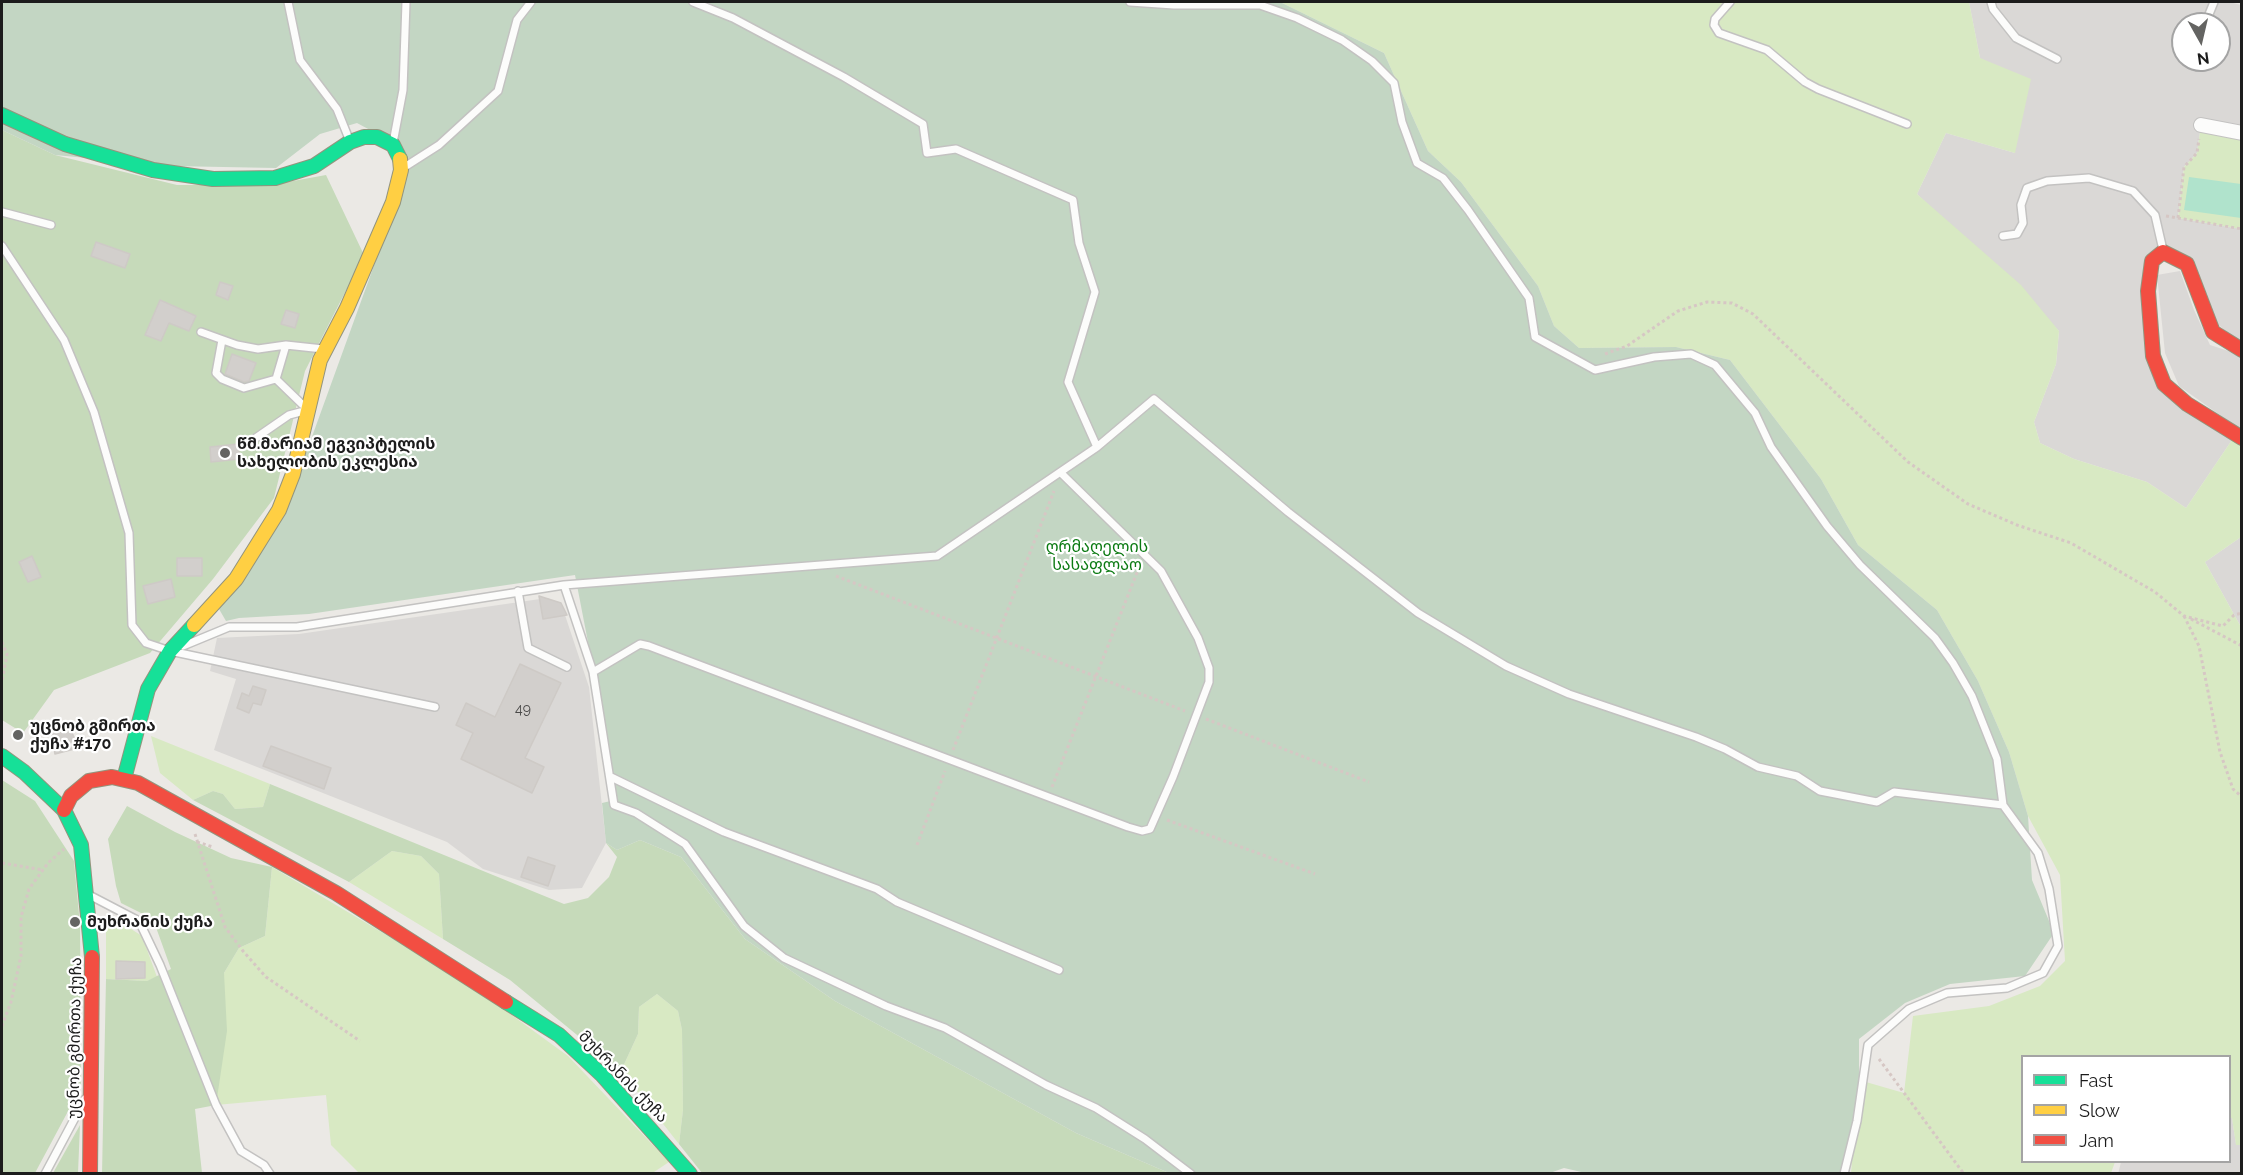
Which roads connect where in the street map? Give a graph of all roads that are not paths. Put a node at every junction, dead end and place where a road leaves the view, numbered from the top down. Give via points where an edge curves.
1 (288, 2) edge
2 (406, 2) edge
3 (531, 2) edge
4 (693, 2) edge
5 (1130, 2) edge
6 (1730, 2) edge
7 (1991, 2) edge
8 (2056, 59) dead end
9 (2, 115) edge
10 (1907, 124) dead end
11 (2201, 125) road end
12 (2241, 133) edge
13 (350, 141) junction
14 (393, 145) junction
15 (401, 170) junction
16 (2, 212) edge
17 (51, 225) dead end
18 (2003, 236) dead end
19 (2, 246) edge
20 (2163, 252) junction
21 (201, 332) dead end
22 (222, 340) junction
23 (286, 345) junction
24 (325, 349) junction
25 (2241, 350) edge
26 (276, 379) junction
27 (308, 410) junction
28 (2241, 438) edge
29 (247, 444) dead end
30 (1097, 447) junction
31 (1061, 472) junction
32 (564, 585) junction
33 (518, 591) junction
34 (170, 651) junction
35 (567, 668) dead end
36 (593, 672) junction
37 (435, 707) dead end
38 (2, 756) edge
39 (611, 777) junction
40 (124, 779) junction
41 (2003, 805) junction
42 (64, 810) junction
43 (88, 895) junction
44 (1059, 970) dead end
45 (91, 1088) junction
46 (45, 1173) edge
47 (90, 1173) edge
48 (270, 1173) edge
49 (690, 1173) edge
50 (1191, 1173) edge
51 (1844, 1173) edge

1 - 13 lane via 300,60 337,110
2 - 14 lane via 403,90
3 - 15 lane via 516,20 498,91 439,145
4 - 30 lane via 733,18 824,66 923,124 927,153 957,149 1073,200 1079,243 1095,292 1068,382
5 - 41 lane via 1260,5 1342,40 1394,83 1402,122 1417,163 1443,178 1529,298 1535,337 1595,370 1654,357 1691,354 1715,365 1755,413 1771,447 1827,526 1860,565 1935,638 1953,663 1972,696 1997,759
6 - 10 lane via 1715,19 1719,33 1767,50 1818,89
7 - 8 lane via 2016,38
9 - 13 street via 65,144 153,170 213,179 275,178 314,166
11 - 12 street
13 - 14 street via 377,136
14 - 15 street
15 - 24 street via 376,243
16 - 17 lane
18 - 20 lane via 2017,234 2023,224 2021,205 2027,188 2047,181 2089,178 2133,191 2155,215
19 - 34 lane via 64,340 94,412 129,533 132,625 146,643
20 - 25 street via 2187,264 2213,332
20 - 28 street via 2152,261 2148,291 2153,356 2164,384 2187,404
21 - 22 lane
22 - 23 lane via 258,349
22 - 26 lane via 215,367 222,379 244,388
23 - 24 lane
23 - 26 lane
24 - 27 street
26 - 27 lane
27 - 29 lane via 289,415
27 - 34 street via 294,474 279,510 236,579
30 - 31 lane
30 - 41 lane via 1154,399 1288,512 1418,614 1506,666 1569,694 1715,745 1758,767 1797,776 1820,791 1877,802 1894,792
31 - 32 lane via 937,556
31 - 36 lane via 1161,571 1198,638 1209,668 1209,682 1150,829 1142,831 1047,797 649,646 640,645
32 - 33 lane
32 - 36 lane
33 - 34 lane via 297,627 229,627
33 - 35 lane via 528,648
34 - 37 lane
34 - 40 street via 148,689
36 - 39 lane
38 - 42 street, უცნობ გმირთა ქუჩა
39 - 44 lane via 724,832 877,889 897,902
39 - 50 lane via 614,805 636,813 685,844 744,926 784,957 886,1006 945,1028 1046,1085 1096,1108
40 - 42 street, მუხრანის ქუჩა via 89,781 71,796
40 - 49 street, მუხრანის ქუჩა via 138,783 336,893 559,1035 602,1075
41 - 51 lane via 2038,853 2049,889 2058,946 2043,973 2007,988 1947,993 1910,1009 1868,1045 1857,1121
42 - 43 street, უცნობ გმირთა ქუჩა via 81,845
43 - 45 street, უცნობ გმირთა ქუჩა via 94,979
43 - 48 lane via 139,921 216,1105 241,1151
45 - 46 lane
45 - 47 street, უცნობ გმირთა ქუჩა

